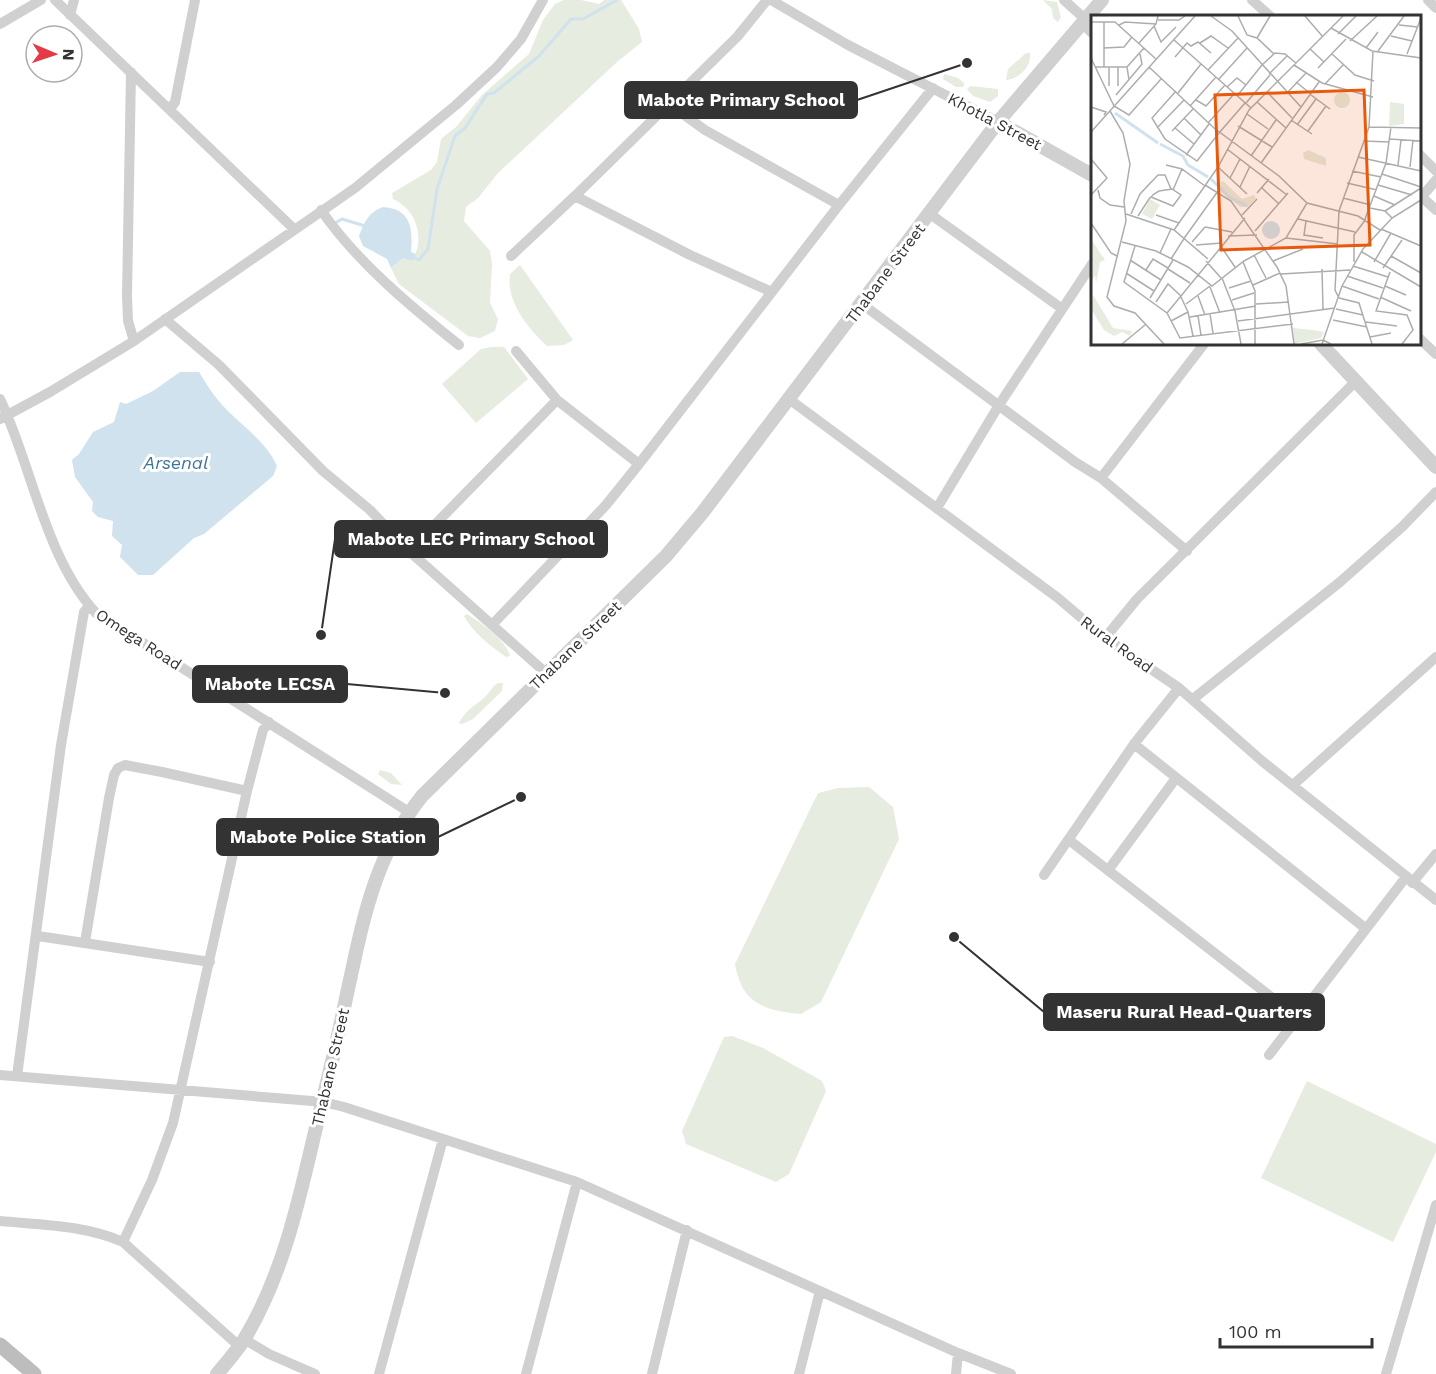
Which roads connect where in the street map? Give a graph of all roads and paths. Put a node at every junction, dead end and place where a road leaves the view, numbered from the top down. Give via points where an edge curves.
1 (41, 0) edge
2 (55, 0) edge
3 (74, 0) edge
4 (195, 0) edge
5 (543, 0) edge
6 (769, 0) edge
7 (1064, 0) edge
8 (1102, 0) edge
9 (1252, 0) edge
10 (1428, 0) edge
11 (1436, 8) edge
12 (70, 15) junction
13 (1093, 15) edge
14 (1269, 15) edge
15 (0, 24) edge
16 (1087, 25) edge
17 (131, 72) junction
18 (933, 88) junction
19 (669, 104) junction
20 (170, 109) junction
21 (999, 122) junction
22 (1421, 157) edge
23 (1436, 171) edge
24 (1091, 174) edge
25 (1436, 180) edge
26 (575, 196) junction
27 (1421, 198) edge
28 (839, 205) junction
29 (321, 210) junction
30 (1436, 210) edge
31 (930, 214) junction
32 (294, 229) junction
33 (511, 256) dead end
34 (1091, 265) edge
35 (772, 292) junction
36 (862, 304) junction
37 (1061, 308) junction
38 (165, 319) junction
39 (134, 340) junction
40 (1421, 341) edge
41 (459, 345) dead end
42 (1203, 345) edge
43 (1322, 345) edge
44 (516, 351) dead end
45 (1436, 354) edge
46 (1356, 381) junction
47 (0, 399) edge
48 (789, 399) junction
49 (557, 400) junction
50 (999, 405) junction
51 (4, 417) edge
52 (639, 465) junction
53 (1436, 466) edge
54 (1101, 478) junction
55 (1436, 492) edge
56 (938, 508) junction
57 (409, 551) junction
58 (1187, 551) junction
59 (89, 606) junction
60 (492, 625) junction
61 (1105, 638) junction
62 (1435, 661) edge
63 (546, 674) junction
64 (1179, 688) junction
65 (1193, 699) junction
66 (268, 722) junction
67 (1134, 744) junction
68 (1176, 778) junction
69 (1293, 785) junction
70 (247, 791) junction
71 (410, 812) junction
72 (1069, 840) junction
73 (1436, 854) edge
74 (1108, 870) junction
75 (1044, 875) dead end
76 (1409, 880) junction
77 (1436, 900) edge
78 (1365, 928) junction
79 (38, 936) junction
80 (85, 942) junction
81 (210, 962) junction
82 (1297, 1017) junction
83 (1269, 1055) dead end
84 (0, 1075) edge
85 (17, 1076) junction
86 (181, 1092) junction
87 (324, 1102) junction
88 (443, 1138) junction
89 (577, 1182) junction
90 (1436, 1205) edge
91 (0, 1221) edge
92 (687, 1230) junction
93 (123, 1242) junction
94 (819, 1291) junction
95 (242, 1343) junction
96 (0, 1345) edge
97 (958, 1353) junction
98 (34, 1374) edge
99 (218, 1374) edge
100 (315, 1374) edge
101 (378, 1374) edge
102 (526, 1374) edge
103 (652, 1374) edge
104 (799, 1374) edge
105 (956, 1374) edge
106 (1011, 1374) edge
107 (1386, 1374) edge

1 - 15 street
2 - 12 street
3 - 12 street
4 - 20 street via 175,102
5 - 29 street via 521,39 497,67 354,188
6 - 18 street, Khotla Street
6 - 19 street
7 - 16 street
8 - 13 street, Thabane Street
9 - 14 street
10 - 11 street
12 - 17 street
16 - 21 street, Thabane Street
17 - 20 street
17 - 39 street via 127,296
18 - 21 street, Khotla Street
18 - 28 street
19 - 26 street
19 - 28 street via 705,130
20 - 32 street
21 - 24 street, Khotla Street
21 - 31 street, Thabane Street
22 - 23 street
25 - 27 street
26 - 33 street
26 - 35 street
27 - 30 street
28 - 35 street
29 - 32 street
29 - 41 street via 379,274
31 - 36 street, Thabane Street
31 - 37 street
32 - 38 street
34 - 37 street
35 - 52 street
36 - 48 street, Thabane Street
36 - 50 street
37 - 50 street
38 - 39 street
38 - 57 street via 219,365
39 - 51 street
40 - 45 street
42 - 54 street
43 - 46 street
44 - 49 street
46 - 53 street
46 - 58 street
47 - 51 street, Omega Road
48 - 56 street, Rural Road
48 - 63 street, Thabane Street via 666,556
49 - 52 street
49 - 57 street
50 - 54 street
50 - 56 street
51 - 59 street, Omega Road via 64,564
52 - 60 street
54 - 58 street
55 - 65 street via 1340,582
56 - 61 street, Rural Road
57 - 60 street
58 - 61 street via 1137,599
59 - 66 street, Omega Road via 106,622
59 - 79 street via 84,612 61,745
60 - 63 street
61 - 64 street, Rural Road
62 - 69 street
63 - 71 street, Thabane Street
64 - 65 street, Rural Road
64 - 67 street
65 - 69 street, Rural Road
66 - 70 street
66 - 71 street, Omega Road
67 - 68 street
67 - 72 street
68 - 74 street
68 - 78 street
69 - 76 street, Rural Road
70 - 80 street via 125,765 118,768
70 - 81 street
71 - 87 street, Thabane Street via 380,865 366,903
72 - 74 street
72 - 75 street
73 - 76 street
74 - 82 street
76 - 77 street, Rural Road
76 - 78 street
78 - 82 street
79 - 80 street
79 - 85 street
80 - 81 street
81 - 86 street
82 - 83 street
84 - 85 street
85 - 86 street
86 - 87 street
86 - 93 street via 152,1180
87 - 88 street
87 - 95 street, Thabane Street via 275,1278
88 - 89 street
88 - 101 street
89 - 92 street
89 - 102 street
90 - 107 street
91 - 93 street via 100,1232
92 - 94 street
92 - 103 street
93 - 95 street
94 - 97 street
94 - 104 street
95 - 99 street, Thabane Street
95 - 100 street
96 - 98 main road
97 - 105 street
97 - 106 street

